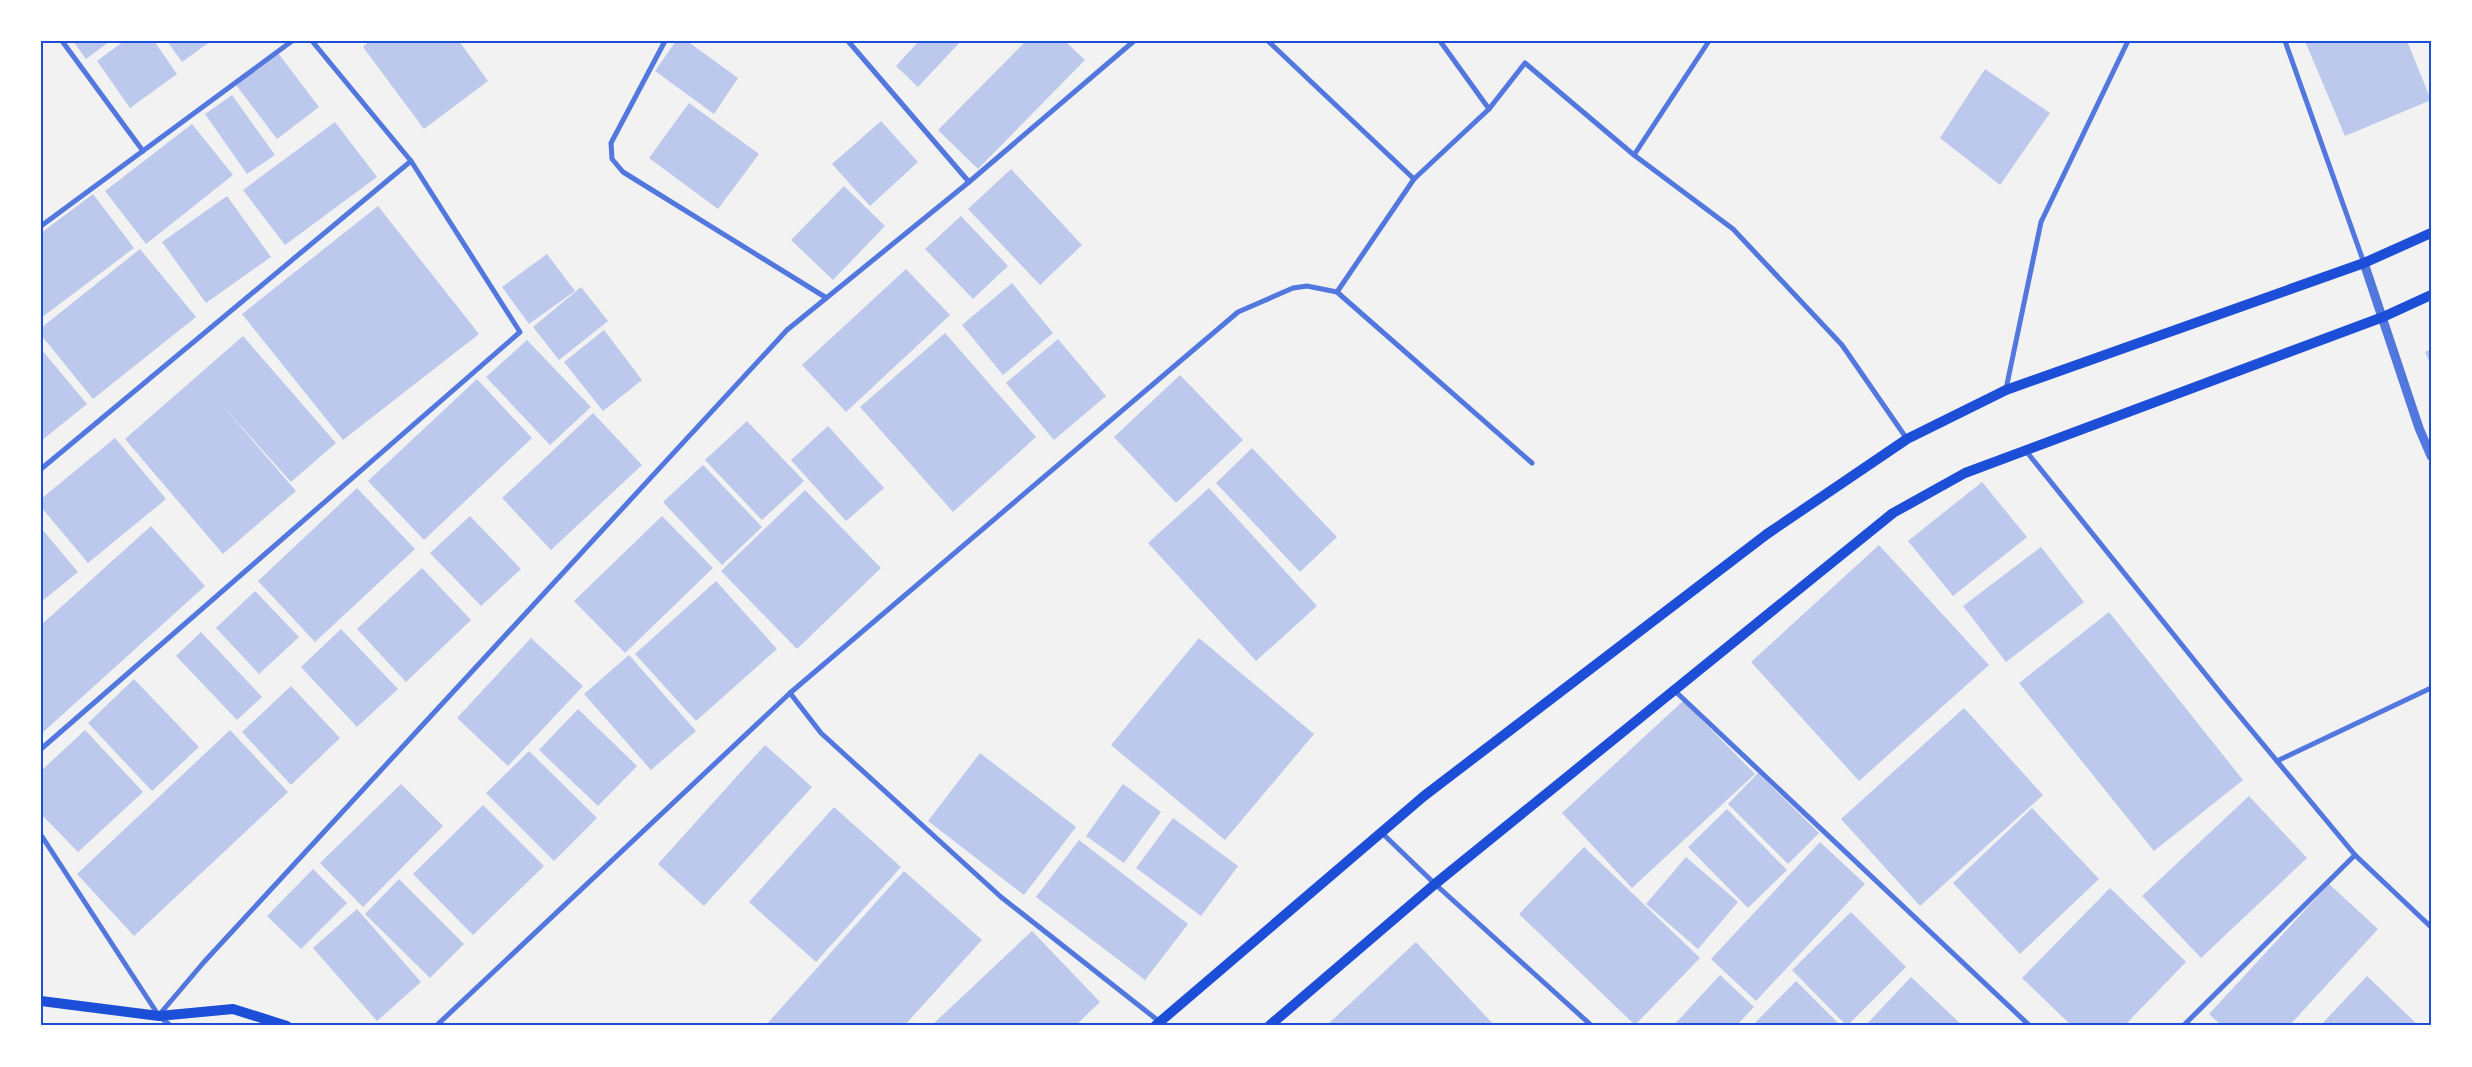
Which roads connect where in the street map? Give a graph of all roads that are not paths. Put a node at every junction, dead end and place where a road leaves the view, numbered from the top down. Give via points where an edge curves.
1 (62, 41) edge
2 (292, 41) edge
3 (312, 41) edge
4 (665, 41) edge
5 (848, 41) edge
6 (1134, 41) edge
7 (1268, 41) edge
8 (1440, 41) edge
9 (1709, 41) edge
10 (2128, 41) edge
11 (2285, 41) edge
12 (1488, 109) junction
13 (144, 151) junction
14 (1634, 155) junction
15 (412, 161) junction
16 (1414, 179) junction
17 (969, 182) junction
18 (41, 226) edge
19 (2431, 233) edge
20 (2364, 263) junction
21 (1337, 292) junction
22 (2431, 295) edge
23 (825, 297) junction
24 (2383, 317) junction
25 (2006, 390) junction
26 (1907, 439) junction
27 (2026, 451) junction
28 (2431, 456) edge
29 (1532, 463) dead end
30 (41, 469) edge
31 (2431, 688) edge
32 (1675, 690) junction
33 (790, 693) junction
34 (41, 749) edge
35 (2277, 761) junction
36 (1382, 833) junction
37 (41, 835) edge
38 (2355, 855) junction
39 (1435, 884) junction
40 (2431, 927) edge
41 (41, 1001) edge
42 (159, 1016) junction
43 (1160, 1024) edge
44 (171, 1026) edge
45 (287, 1026) edge
46 (436, 1026) edge
47 (1269, 1026) edge
48 (1592, 1026) edge
49 (2030, 1026) edge
50 (2184, 1026) edge

1 - 13 street
2 - 13 street
3 - 15 street
4 - 23 street via 611,143 612,159 623,172
5 - 17 street
6 - 17 street
7 - 16 street
8 - 12 street
9 - 14 street
10 - 25 street via 2041,222
11 - 20 street
12 - 14 street via 1524,63
12 - 16 street
13 - 18 street
14 - 26 street via 1733,229 1842,345
15 - 30 street
15 - 34 street via 520,332
16 - 21 street
17 - 23 street
19 - 20 main road
20 - 24 street
20 - 25 main road
21 - 29 street
21 - 33 street via 1307,286 1293,288 1238,312
22 - 24 main road
23 - 42 street via 787,330 204,962
24 - 27 main road
24 - 28 street
25 - 26 main road
26 - 36 main road via 1767,534 1424,796
27 - 32 main road via 1965,473 1893,513
27 - 35 street
31 - 35 street
32 - 39 main road
32 - 49 street
33 - 43 street via 821,733 1001,896
33 - 46 street
35 - 38 street
36 - 39 street
36 - 43 main road
37 - 42 street
38 - 40 street
38 - 50 street
39 - 47 main road
39 - 48 street
41 - 42 main road
42 - 44 street
42 - 45 main road via 233,1009

